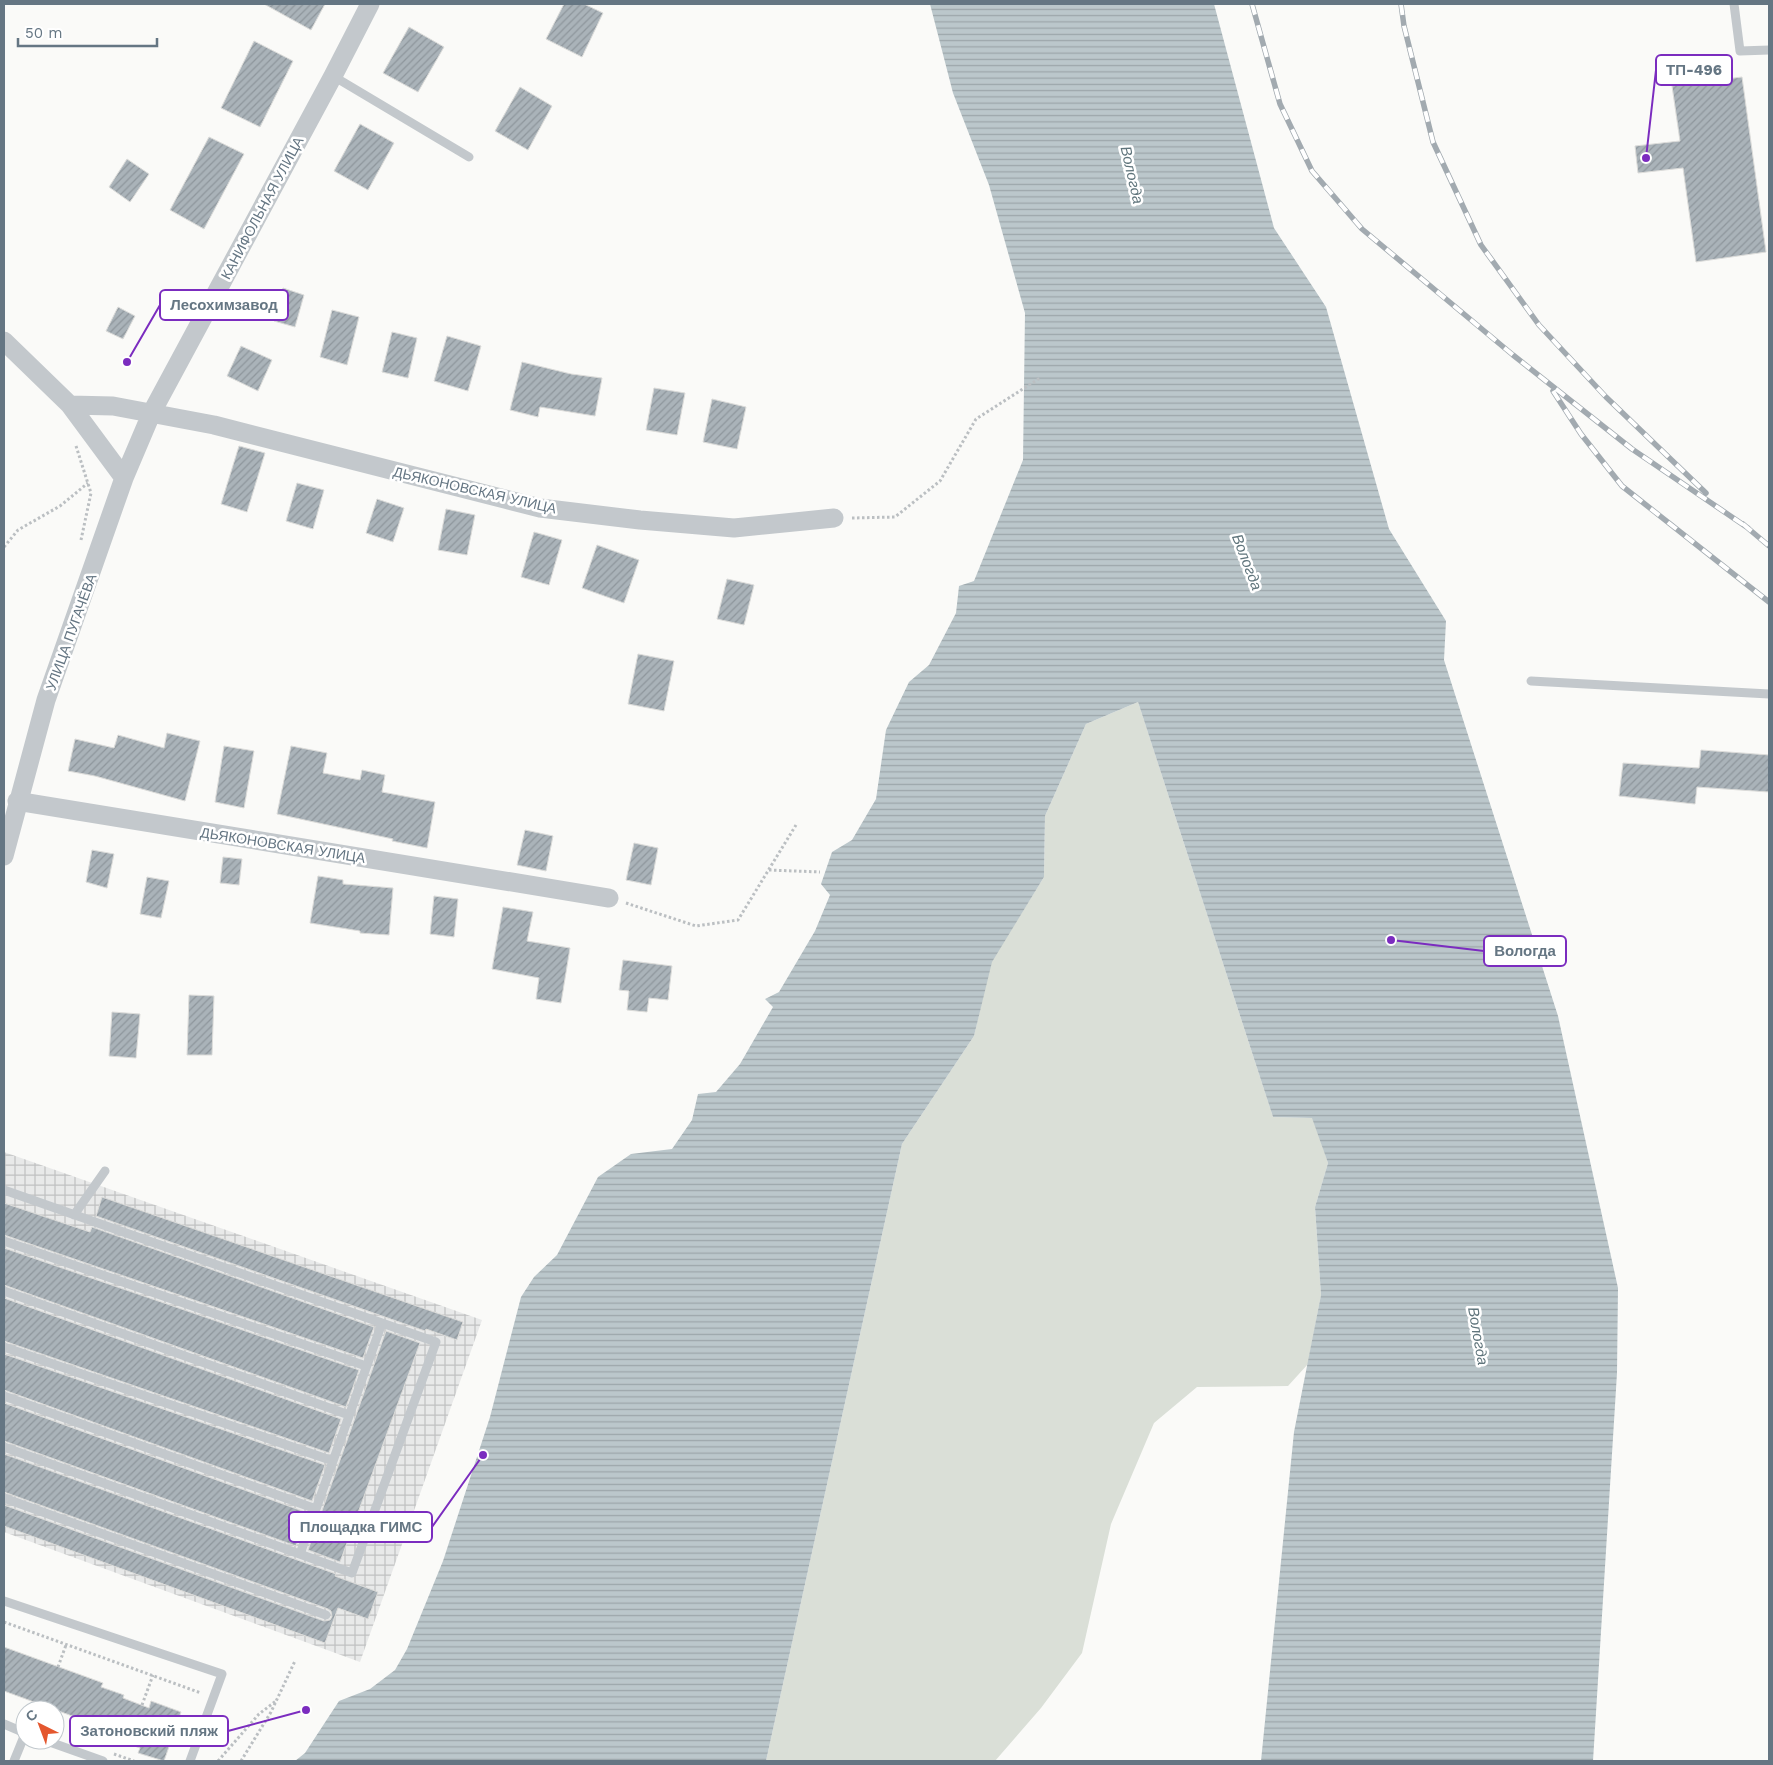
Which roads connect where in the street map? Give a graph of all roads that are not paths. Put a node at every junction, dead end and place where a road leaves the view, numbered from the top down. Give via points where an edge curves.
1 (370, 4) edge
2 (1734, 4) edge
3 (1769, 50) edge
4 (333, 76) junction
5 (469, 157) dead end
6 (4, 341) edge
7 (70, 405) junction
8 (152, 412) junction
9 (124, 478) junction
10 (834, 518) road end
11 (1531, 681) dead end
12 (1769, 694) edge
13 (18, 801) junction
14 (4, 856) edge
15 (609, 898) road end
16 (105, 1171) dead end
17 (4, 1190) edge
18 (74, 1214) junction
19 (4, 1241) edge
20 (4, 1291) edge
21 (382, 1323) junction
22 (4, 1347) edge
23 (366, 1366) junction
24 (4, 1396) edge
25 (349, 1415) junction
26 (4, 1447) edge
27 (333, 1461) junction
28 (4, 1498) edge
29 (316, 1508) junction
30 (300, 1554) junction
31 (4, 1601) edge
32 (326, 1615) dead end
33 (65, 1747) edge
34 (103, 1761) edge
35 (190, 1761) edge

1 - 4 street, КАНИФОЛЬНАЯ УЛИЦА
2 - 3 lane via 1740,51
4 - 5 lane
4 - 8 street, КАНИФОЛЬНАЯ УЛИЦА
6 - 7 street
7 - 8 street, ДЬЯКОНОВСКАЯ УЛИЦА via 113,406
7 - 9 street
8 - 9 street, УЛИЦА ПУГАЧЁВА
8 - 10 street, ДЬЯКОНОВСКАЯ УЛИЦА via 540,508 734,528
9 - 13 street, УЛИЦА ПУГАЧЁВА via 46,700
11 - 12 lane
13 - 14 street, УЛИЦА ПУГАЧЁВА
13 - 15 street, ДЬЯКОНОВСКАЯ УЛИЦА
16 - 18 lane
17 - 18 lane
18 - 21 lane
19 - 23 lane
20 - 25 lane
21 - 23 lane
21 - 30 lane via 436,1342 352,1573
22 - 27 lane
23 - 25 lane
24 - 29 lane
25 - 27 lane
26 - 30 lane
27 - 29 lane
28 - 32 lane
29 - 30 lane
31 - 35 lane via 222,1674
33 - 34 lane

